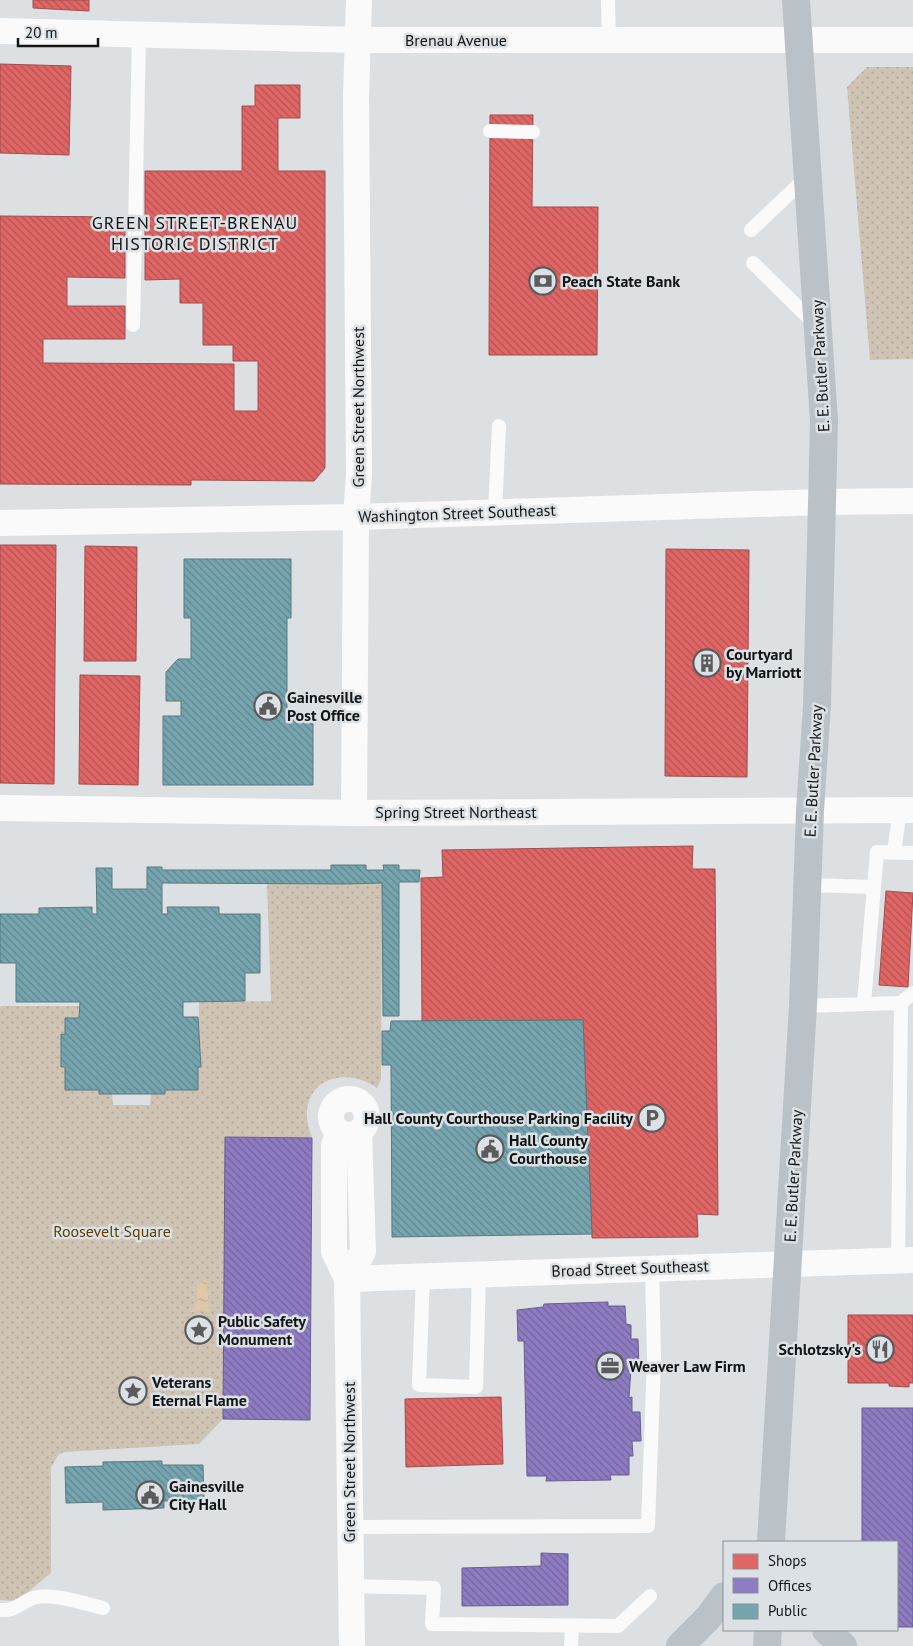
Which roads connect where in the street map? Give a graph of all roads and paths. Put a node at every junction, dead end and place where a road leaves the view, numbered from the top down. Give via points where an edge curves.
1 (359, 0) edge
2 (608, 0) edge
3 (796, 0) edge
4 (0, 31) edge
5 (139, 36) junction
6 (357, 40) junction
7 (609, 40) junction
8 (797, 40) junction
9 (913, 40) edge
10 (490, 131) dead end
11 (533, 132) dead end
12 (808, 176) junction
13 (751, 230) dead end
14 (754, 263) dead end
15 (133, 325) dead end
16 (818, 326) junction
17 (500, 426) dead end
18 (913, 501) edge
19 (821, 502) junction
20 (495, 512) junction
21 (356, 516) junction
22 (0, 523) edge
23 (0, 808) edge
24 (810, 810) junction
25 (907, 810) edge
26 (354, 813) junction
27 (894, 852) junction
28 (913, 853) edge
29 (808, 885) junction
30 (874, 887) junction
31 (913, 993) edge
32 (864, 1003) junction
33 (901, 1003) junction
34 (803, 1006) junction
35 (349, 1132) dead end
36 (905, 1260) edge
37 (788, 1262) junction
38 (652, 1267) junction
39 (480, 1274) junction
40 (423, 1276) junction
41 (347, 1279) junction
42 (350, 1527) junction
43 (770, 1540) edge
44 (351, 1586) junction
45 (650, 1596) dead end
46 (723, 1597) edge
47 (104, 1608) dead end
48 (0, 1610) edge
49 (572, 1626) junction
50 (768, 1631) edge
51 (827, 1631) edge
52 (352, 1646) edge
53 (571, 1646) edge
54 (680, 1646) edge
55 (767, 1646) edge
56 (843, 1646) edge

1 - 6 street, Green Street Northwest
2 - 7 lane
3 - 8 highway, E. E. Butler Parkway
4 - 5 street, Brenau Avenue
5 - 6 street, Brenau Avenue
5 - 15 lane
6 - 7 street, Brenau Avenue
6 - 21 street, Green Street Northwest via 359,474
7 - 8 street, Brenau Avenue
8 - 9 street, Brenau Avenue
8 - 12 highway, E. E. Butler Parkway
10 - 11 lane
12 - 13 lane
12 - 16 highway, E. E. Butler Parkway
14 - 16 lane
16 - 19 highway, E. E. Butler Parkway via 824,421
17 - 20 lane
18 - 19 street, Washington Street Southeast
19 - 20 street, Washington Street Southeast
19 - 24 highway, E. E. Butler Parkway via 817,706
20 - 21 street, Washington Street Southeast
21 - 22 street, Washington Street Southeast
21 - 26 street, Green Street Northwest
23 - 26 street, Spring Street Northeast
24 - 25 street, Spring Street Northeast
24 - 26 street, Spring Street Northeast
24 - 29 highway, E. E. Butler Parkway
25 - 27 lane
27 - 28 lane
27 - 30 lane via 877,852
29 - 30 lane
29 - 34 highway, E. E. Butler Parkway
30 - 32 lane
31 - 33 lane
32 - 33 lane
32 - 34 lane
33 - 36 lane
34 - 37 highway, E. E. Butler Parkway
35 - 41 street via 363,1252
36 - 37 street, Broad Street Southeast
37 - 38 street, Broad Street Southeast
37 - 43 highway, E. E. Butler Parkway
38 - 39 street, Broad Street Southeast
38 - 42 lane via 654,1360 648,1526
39 - 40 street, Broad Street Southeast
39 - 40 lane via 476,1387 419,1385
40 - 41 street, Broad Street Southeast
41 - 42 street, Green Street Northwest
42 - 44 street, Green Street Northwest
44 - 49 lane via 434,1588 432,1624
44 - 52 street, Green Street Northwest
45 - 49 lane via 618,1626
46 - 54 highway
47 - 48 lane via 62,1598 34,1598 12,1611
49 - 53 lane
50 - 55 highway
51 - 56 highway

